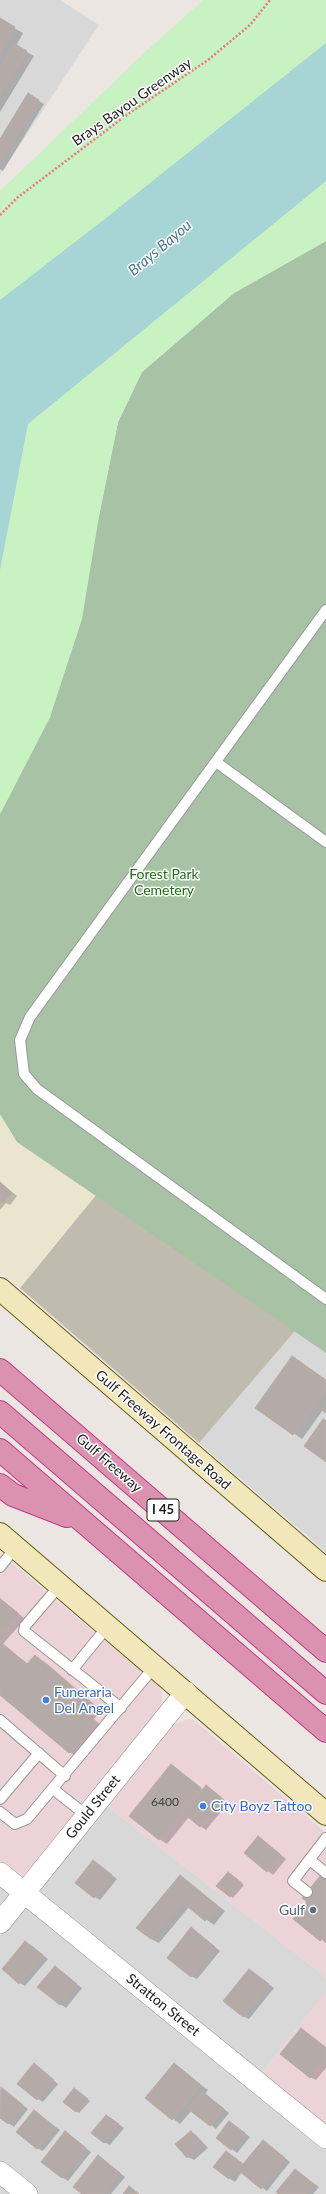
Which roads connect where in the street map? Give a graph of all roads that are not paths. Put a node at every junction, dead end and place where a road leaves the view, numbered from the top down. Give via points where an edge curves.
1 (326, 610) edge
2 (216, 762) junction
3 (326, 842) edge
4 (0, 1289) edge
5 (326, 1299) edge
6 (0, 1370) edge
7 (0, 1412) edge
8 (0, 1450) edge
9 (0, 1485) edge
10 (80, 1521) junction
11 (8, 1541) edge
12 (0, 1567) edge
13 (326, 1570) edge
14 (60, 1585) junction
15 (108, 1626) junction
16 (326, 1651) edge
17 (155, 1666) junction
18 (72, 1670) junction
19 (186, 1692) junction
20 (326, 1693) edge
21 (121, 1708) junction
22 (0, 1720) edge
23 (326, 1731) edge
24 (39, 1754) junction
25 (65, 1776) junction
26 (54, 1789) junction
27 (0, 1799) edge
28 (0, 1812) edge
29 (326, 1814) edge
30 (86, 1815) junction
31 (326, 1838) edge
32 (310, 1860) junction
33 (0, 1873) edge
34 (326, 1873) edge
35 (25, 1892) junction
36 (307, 1892) dead end
37 (0, 1923) edge
38 (326, 2138) edge
39 (0, 2172) edge
40 (27, 2194) edge

1 - 2 lane
2 - 3 lane
2 - 5 lane via 30,1017 20,1040 24,1074 37,1089
4 - 13 main road, Gulf Freeway Frontage Road
6 - 16 highway, Gulf Freeway / I 45
7 - 20 highway
8 - 10 highway
9 - 10 highway via 13,1495
10 - 23 highway
11 - 12 lane
11 - 14 main road
14 - 15 main road
14 - 18 lane via 25,1626 24,1631
15 - 17 main road
15 - 18 lane
17 - 19 main road
17 - 21 lane
18 - 21 lane
19 - 29 main road
19 - 30 street, Gould Street
21 - 25 lane
22 - 24 lane
24 - 25 lane
24 - 27 lane
25 - 26 lane
26 - 28 lane via 22,1823 15,1824
26 - 30 lane
30 - 35 street, Gould Street
31 - 32 lane
32 - 34 lane
32 - 36 lane via 293,1882
33 - 35 street, Stratton Street
35 - 37 street, Gould Street
35 - 38 street, Stratton Street
39 - 40 street

